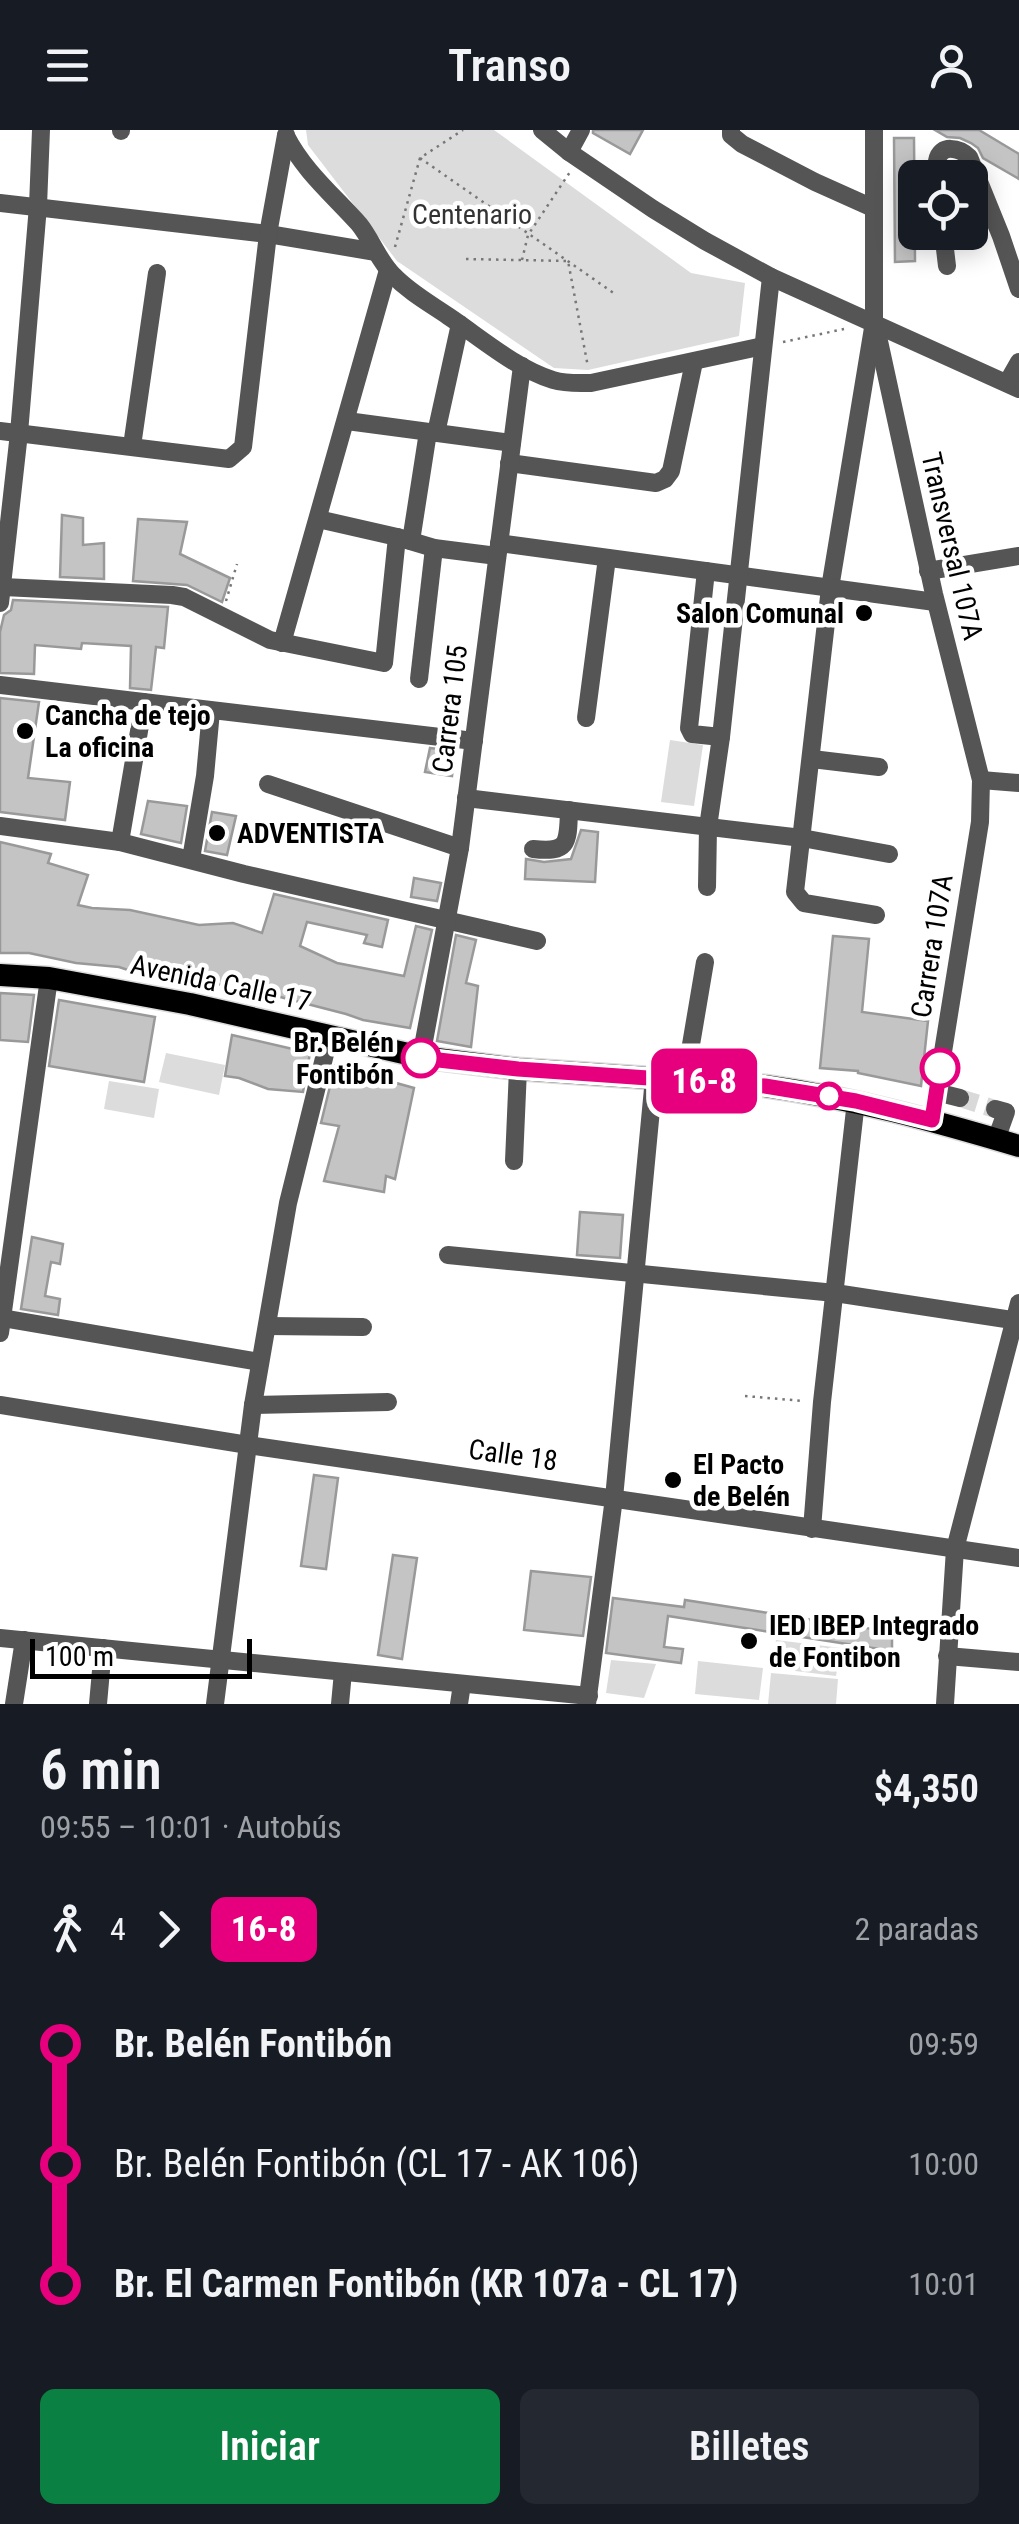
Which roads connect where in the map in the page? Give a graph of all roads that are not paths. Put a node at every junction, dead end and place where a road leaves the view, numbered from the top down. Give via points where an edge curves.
1 (41, 130) edge
2 (542, 130) edge
3 (581, 130) edge
4 (731, 130) edge
5 (874, 130) edge
6 (285, 133) edge
7 (574, 155) junction
8 (937, 160) edge
9 (970, 160) edge
10 (0, 202) edge
11 (988, 204) edge
12 (38, 206) junction
13 (873, 208) junction
14 (268, 234) junction
15 (945, 250) edge
16 (376, 252) junction
17 (947, 266) dead end
18 (388, 270) junction
19 (157, 274) dead end
20 (771, 277) junction
21 (1019, 289) edge
22 (874, 322) junction
23 (460, 324) junction
24 (763, 346) junction
25 (694, 362) junction
26 (1019, 362) edge
27 (522, 366) junction
28 (1013, 386) edge
29 (346, 421) junction
30 (0, 431) edge
31 (432, 432) junction
32 (20, 433) junction
33 (512, 443) junction
34 (132, 446) junction
35 (509, 463) junction
36 (318, 519) junction
37 (404, 539) junction
38 (434, 548) junction
39 (498, 549) junction
40 (1019, 556) edge
41 (607, 558) junction
42 (706, 571) junction
43 (928, 571) junction
44 (737, 575) junction
45 (830, 588) junction
46 (2, 595) edge
47 (935, 602) junction
48 (282, 643) junction
49 (419, 679) dead end
50 (0, 686) edge
51 (144, 702) junction
52 (211, 711) junction
53 (586, 718) dead end
54 (721, 737) junction
55 (474, 741) junction
56 (812, 759) junction
57 (880, 767) dead end
58 (981, 780) junction
59 (1019, 783) edge
60 (268, 784) dead end
61 (466, 798) junction
62 (568, 810) junction
63 (0, 826) edge
64 (708, 827) junction
65 (802, 838) junction
66 (120, 842) junction
67 (460, 848) junction
68 (533, 850) dead end
69 (889, 854) dead end
70 (191, 859) junction
71 (707, 887) dead end
72 (876, 915) dead end
73 (446, 922) junction
74 (538, 941) dead end
75 (704, 962) dead end
76 (0, 975) edge
77 (48, 978) junction
78 (329, 1038) junction
79 (421, 1058) junction
80 (518, 1069) junction
81 (654, 1078) junction
82 (685, 1080) junction
83 (936, 1092) junction
84 (960, 1098) tunnel mouth
85 (856, 1101) junction
86 (995, 1109) dead end
87 (932, 1120) junction
88 (1008, 1143) edge
89 (514, 1160) dead end
90 (448, 1255) dead end
91 (636, 1275) junction
92 (835, 1293) junction
93 (1018, 1314) edge
94 (1, 1326) edge
95 (266, 1326) junction
96 (363, 1327) dead end
97 (260, 1362) junction
98 (388, 1402) dead end
99 (0, 1405) edge
100 (252, 1405) junction
101 (248, 1445) junction
102 (614, 1498) junction
103 (812, 1529) junction
104 (955, 1548) junction
105 (1019, 1558) edge
106 (0, 1638) edge
107 (24, 1640) junction
108 (102, 1648) junction
109 (948, 1656) junction
110 (221, 1660) junction
111 (1019, 1662) edge
112 (343, 1672) junction
113 (462, 1684) junction
114 (588, 1700) edge
115 (14, 1704) edge
116 (98, 1704) edge
117 (215, 1704) edge
118 (340, 1704) edge
119 (460, 1704) edge
120 (945, 1704) edge

1 - 12 street
2 - 7 street
3 - 7 street
4 - 13 street via 742,144
5 - 13 street
6 - 14 street
6 - 16 street
7 - 20 street
8 - 9 street via 951,148
10 - 12 street
11 - 21 street
12 - 14 street
12 - 32 street
13 - 22 street
14 - 16 street
14 - 34 street via 243,447 229,460
15 - 17 street
16 - 18 street
18 - 23 street
18 - 29 street
19 - 34 street
20 - 22 street
20 - 24 street
22 - 28 street
22 - 43 street, Transversal 107A
22 - 45 street
23 - 27 street
23 - 31 street
24 - 25 street
24 - 44 street
25 - 27 street via 591,383 552,380
25 - 35 street via 665,479
26 - 28 street
27 - 33 street, Carrera 105
29 - 31 street
29 - 36 street
30 - 32 street
31 - 33 street
31 - 37 street
32 - 34 street
32 - 46 street
33 - 35 street, Carrera 105
35 - 39 street, Carrera 105
36 - 37 street
36 - 48 street
37 - 38 street
37 - 48 street via 384,663
38 - 39 street
38 - 49 street
39 - 41 street
39 - 55 street, Carrera 105
40 - 43 street
41 - 42 street
41 - 53 street
42 - 44 street
42 - 54 street via 689,728
43 - 47 street, Transversal 107A
44 - 45 street
44 - 54 street
45 - 47 street
45 - 56 street
46 - 48 street via 172,594
47 - 58 street, Transversal 107A
50 - 51 street
51 - 52 street
51 - 66 street
52 - 55 street
52 - 70 street
54 - 64 street
55 - 61 street, Carrera 105
56 - 57 street
56 - 65 street
58 - 59 street
58 - 83 street, Carrera 107A via 980,822
60 - 67 street
61 - 62 street
61 - 67 street, Carrera 105
62 - 64 street
62 - 68 street via 564,845
63 - 66 street
64 - 65 street
64 - 71 street
65 - 69 street
65 - 72 street via 799,898
66 - 70 street
67 - 73 street, Carrera 105
70 - 73 street
73 - 74 street
73 - 79 street, Carrera 105
75 - 82 street
76 - 77 main road, Avenida Calle 17
77 - 78 main road, Avenida Calle 17
77 - 94 street
78 - 79 main road, Avenida Calle 17
78 - 95 street
79 - 80 main road, Avenida Calle 17
80 - 81 main road, Avenida Calle 17
80 - 89 street
81 - 82 main road, Avenida Calle 17
81 - 91 street
82 - 85 main road, Avenida Calle 17
83 - 84 street
83 - 87 street, Carrera 107A
85 - 87 main road, Avenida Calle 17
85 - 92 street
86 - 88 street via 1006,1112
87 - 88 main road, Avenida Calle 17
90 - 91 street
91 - 92 street
91 - 102 street
92 - 93 street
92 - 103 street
93 - 104 street
94 - 97 street
95 - 96 street
95 - 97 street
97 - 100 street
98 - 100 street
99 - 101 street, Calle 18
100 - 101 street
101 - 102 street, Calle 18
101 - 110 street
102 - 103 street, Calle 18
102 - 114 street
103 - 104 street, Calle 18
104 - 105 street, Calle 18
104 - 109 street
106 - 107 street
107 - 108 street
107 - 115 street
108 - 110 street
108 - 116 street
109 - 111 street
109 - 120 street
110 - 112 street
110 - 117 street
112 - 113 street
112 - 118 street
113 - 114 street
113 - 119 street

